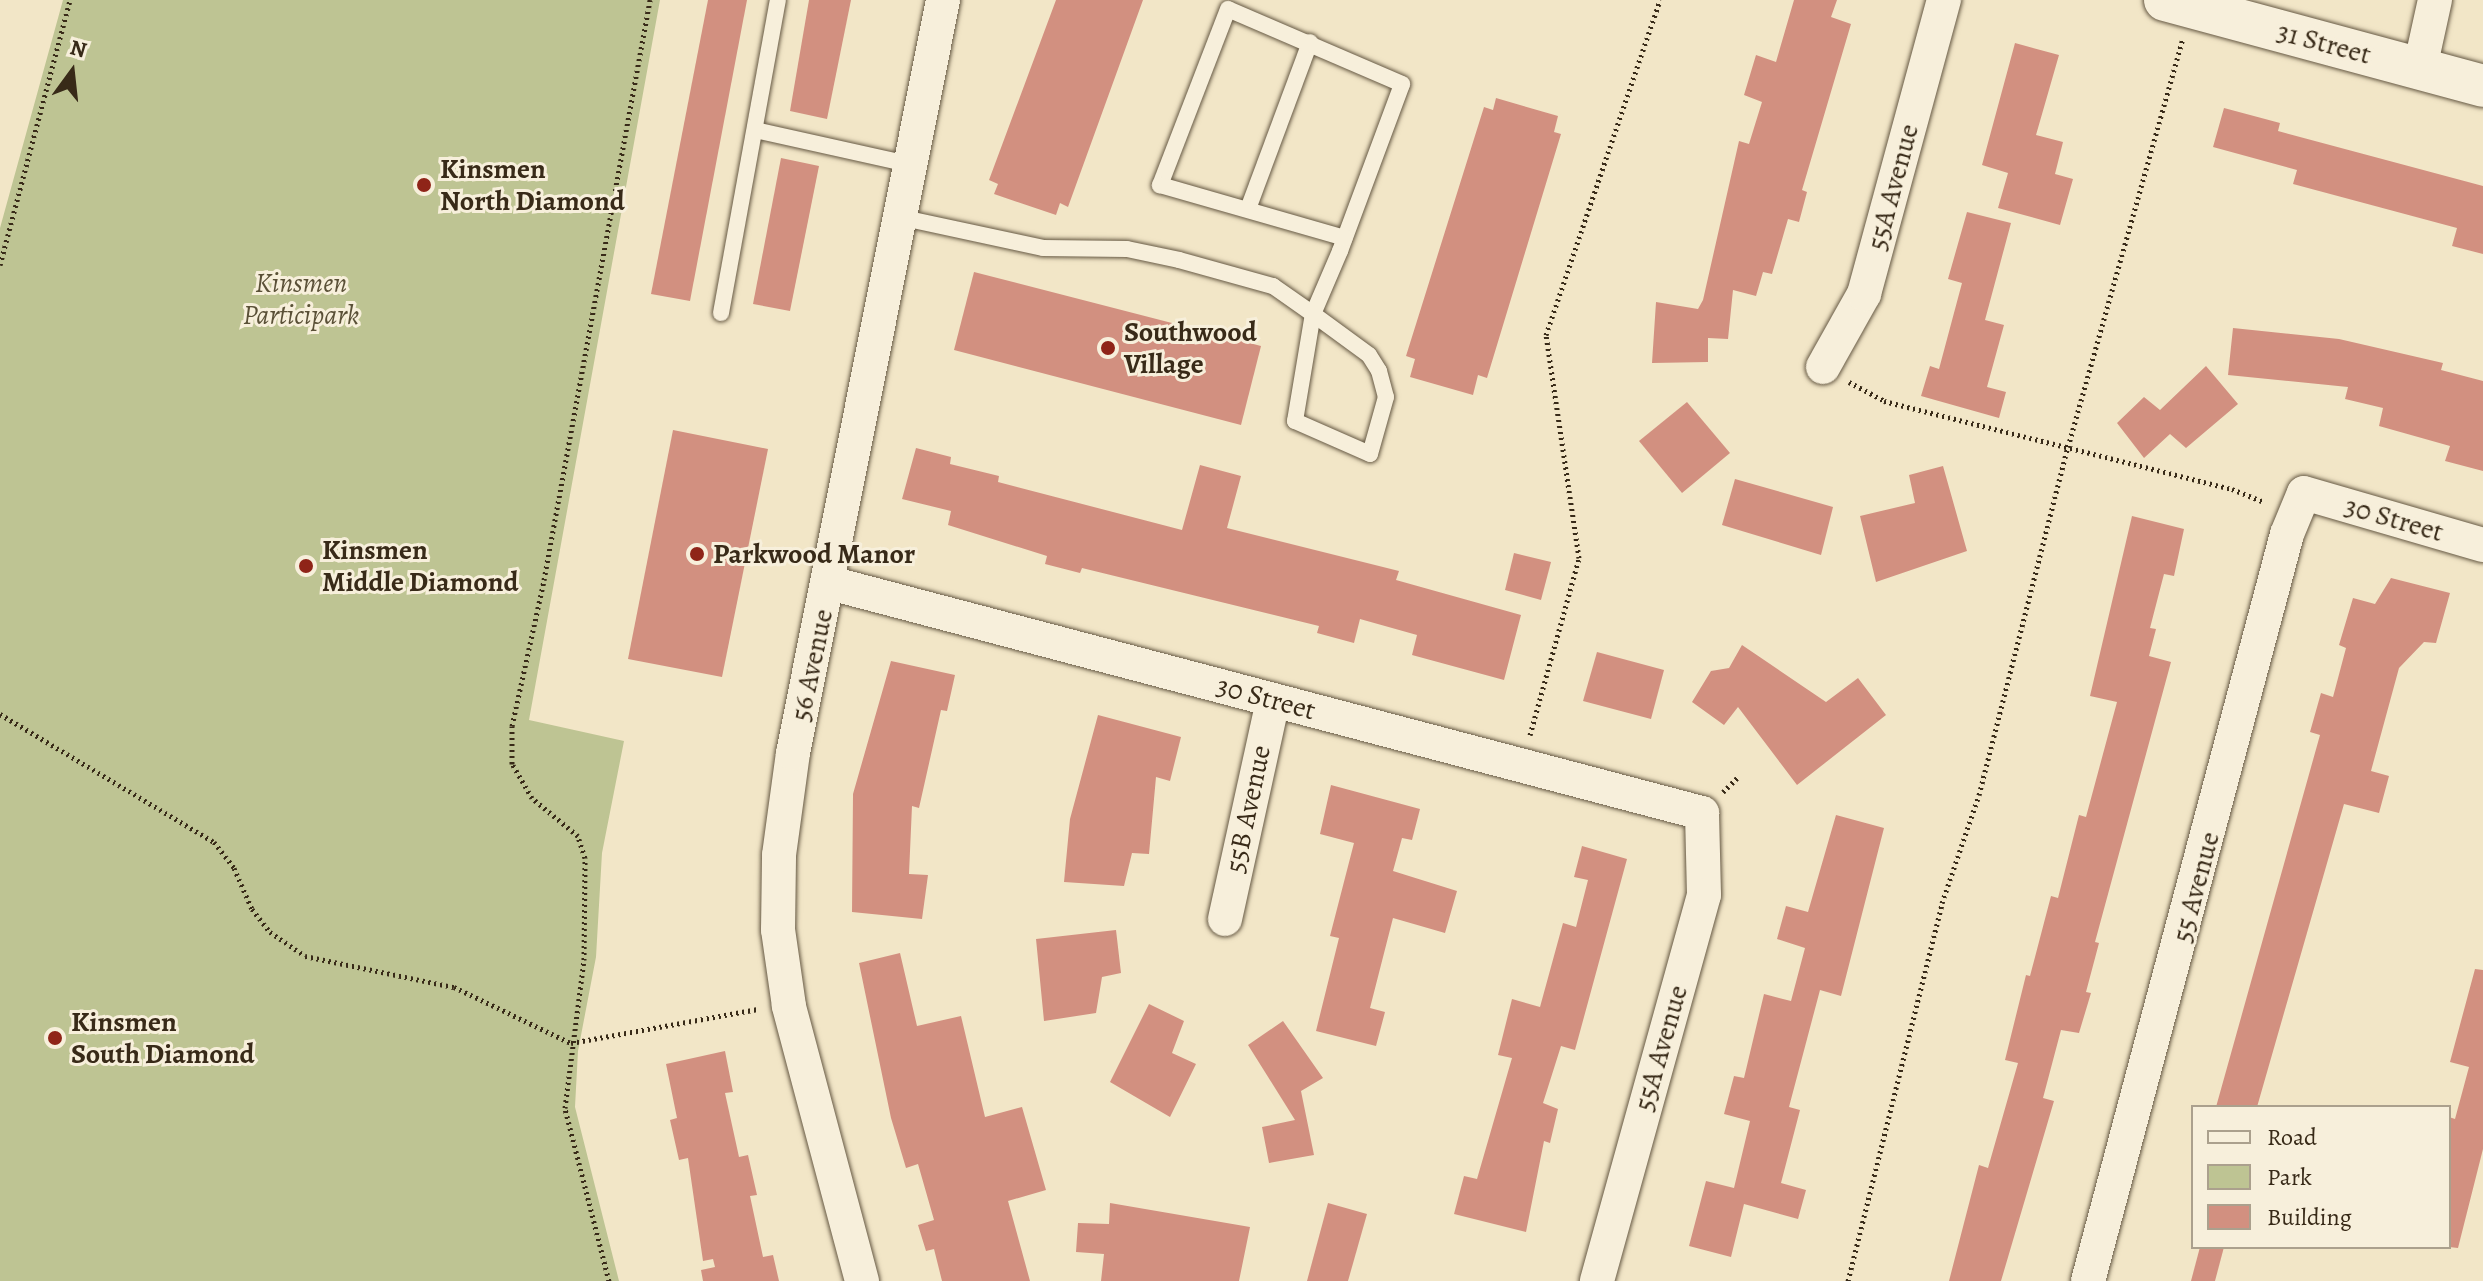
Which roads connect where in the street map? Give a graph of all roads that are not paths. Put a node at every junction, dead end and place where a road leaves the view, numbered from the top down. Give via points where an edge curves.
1 (778, 0) edge
2 (943, 0) edge
3 (1944, 0) edge
4 (2165, 0) edge
5 (2435, 0) edge
6 (1310, 42) junction
7 (2420, 68) junction
8 (2483, 86) edge
9 (755, 130) junction
10 (908, 164) junction
11 (1248, 209) junction
12 (899, 217) junction
13 (1345, 238) junction
14 (721, 313) dead end
15 (1313, 314) junction
16 (1823, 367) dead end
17 (2304, 493) joint
18 (2483, 545) edge
19 (830, 583) junction
20 (1273, 700) junction
21 (1702, 813) joint
22 (1225, 919) dead end
23 (862, 1281) edge
24 (1597, 1281) edge
25 (2088, 1281) edge

1 - 9 lane
2 - 10 street, 56 Avenue
3 - 16 street, 55A Avenue via 1864,294
4 - 7 street, 31 Street
5 - 7 street
6 - 11 lane
6 - 11 lane via 1228,9 1160,185
6 - 13 lane via 1402,84
7 - 8 street, 31 Street
9 - 10 lane
9 - 14 lane
10 - 12 street, 56 Avenue
11 - 13 lane
12 - 15 lane via 1043,248 1127,249 1179,260 1273,286
12 - 19 street, 56 Avenue
13 - 15 lane
15 - 15 lane via 1295,421 1370,454 1386,397 1379,371 1369,355
17 - 18 street, 30 Street
17 - 25 street, 55 Avenue via 2287,534
19 - 20 street, 30 Street
19 - 23 street, 56 Avenue via 793,753 779,855 778,930 789,1006
20 - 21 street, 30 Street
20 - 22 street, 55B Avenue
21 - 24 street, 55A Avenue via 1704,895

